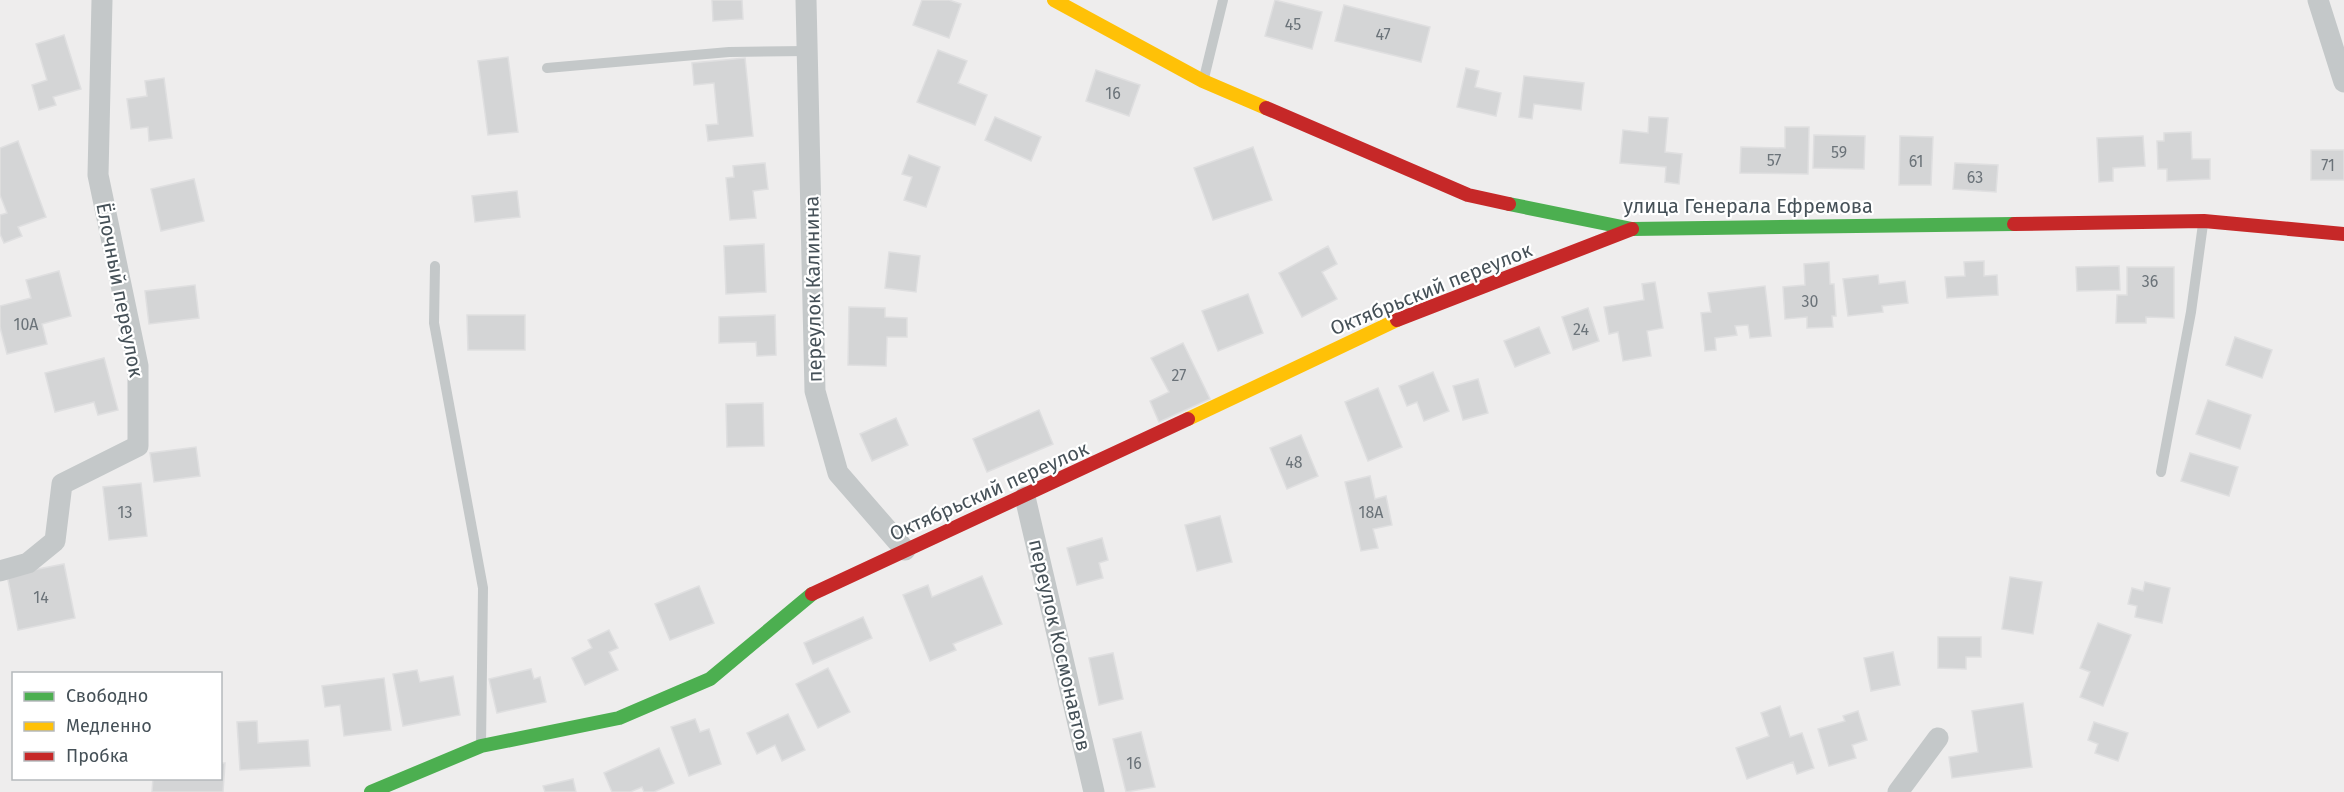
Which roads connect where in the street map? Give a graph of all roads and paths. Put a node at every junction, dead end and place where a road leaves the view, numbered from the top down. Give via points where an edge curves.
1 (102, 0) edge
2 (806, 0) edge
3 (1054, 0) edge
4 (1223, 0) edge
5 (2318, 0) edge
6 (807, 51) junction
7 (547, 68) dead end
8 (1203, 81) junction
9 (2344, 82) edge
10 (2204, 221) junction
11 (1632, 229) junction
12 (2344, 234) edge
13 (435, 266) dead end
14 (2161, 472) dead end
15 (1025, 497) junction
16 (905, 550) junction
17 (0, 571) edge
18 (1938, 738) dead end
19 (481, 746) junction
20 (372, 792) edge
21 (1094, 792) edge
22 (1898, 792) edge

1 - 17 street, Ёлочный переулок via 98,175 138,366 138,446 62,484 55,541 28,563
2 - 6 street, переулок Калинина
3 - 8 street, улица Генерала Ефремова
4 - 8 lane
5 - 9 street
6 - 7 lane via 729,52
6 - 16 street, переулок Калинина via 815,391 838,473
8 - 11 street, улица Генерала Ефремова via 1468,195
10 - 11 street, улица Генерала Ефремова
10 - 12 street, улица Генерала Ефремова
10 - 14 lane
11 - 15 street, Октябрьский переулок via 1396,320
13 - 19 lane via 434,323 483,588
15 - 16 street, Октябрьский переулок
15 - 21 street, переулок Космонавтов
16 - 19 street, Октябрьский переулок via 809,596 710,679 619,718
18 - 22 street
19 - 20 street, Октябрьский переулок

